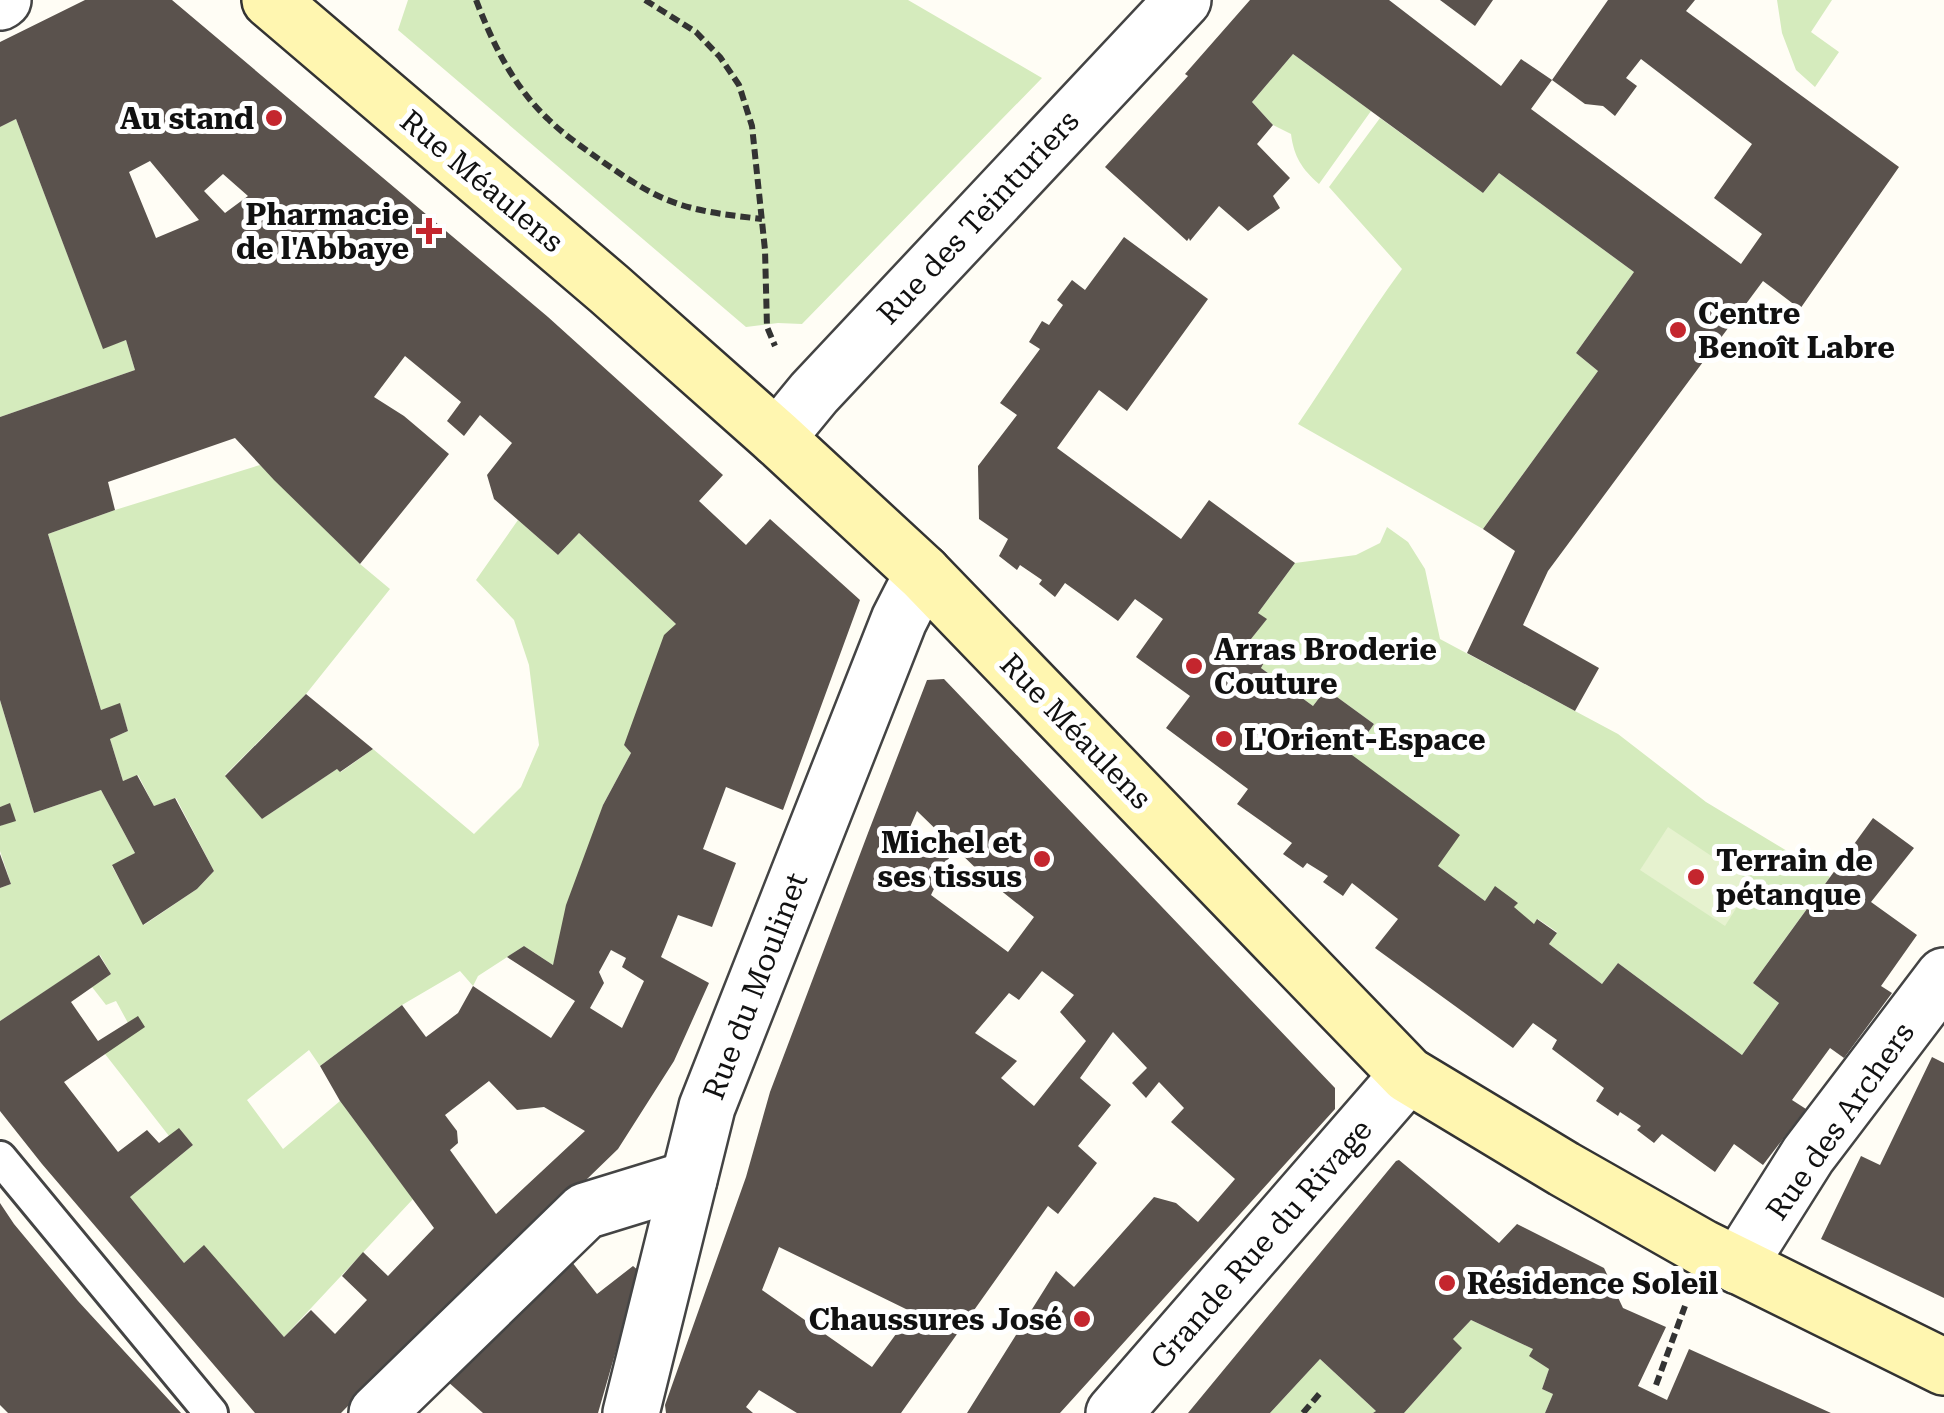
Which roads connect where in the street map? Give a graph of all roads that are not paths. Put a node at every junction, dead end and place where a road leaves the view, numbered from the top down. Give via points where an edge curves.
1 (270, 0) edge
2 (1183, 0) edge
3 (777, 438) junction
4 (923, 573) junction
5 (1944, 976) edge
6 (1408, 1074) junction
7 (0, 1158) edge
8 (689, 1179) junction
9 (1720, 1257) junction
10 (1944, 1367) edge
11 (212, 1413) edge
12 (377, 1413) edge
13 (631, 1413) edge
14 (1114, 1413) edge

1 - 3 street, Rue Méaulens
2 - 3 street, Rue des Teinturiers
3 - 4 street, Rue Méaulens
4 - 6 street, Rue Méaulens
4 - 8 street, Rue du Moulinet via 707,1107
5 - 9 street, Rue des Archers via 1808,1155
6 - 9 street, Rue Méaulens
6 - 14 street, Grande Rue du Rivage
7 - 11 lane
8 - 12 street via 585,1211
8 - 13 street, Rue du Moulinet
9 - 10 street, Rue Méaulens

